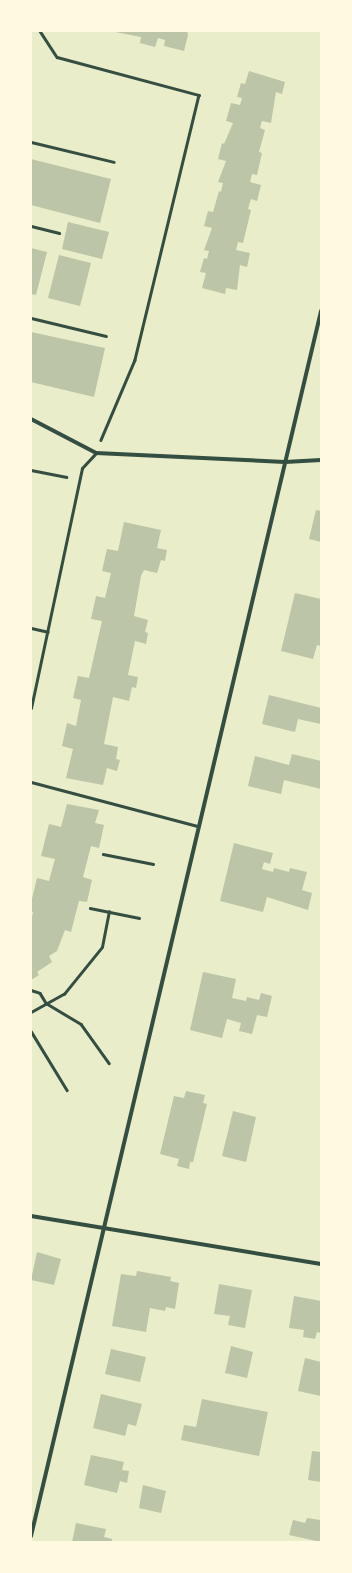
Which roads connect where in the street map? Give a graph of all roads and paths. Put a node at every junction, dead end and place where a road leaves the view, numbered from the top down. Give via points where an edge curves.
1 (40, 31) edge
2 (31, 142) edge
3 (114, 162) dead end
4 (31, 226) edge
5 (58, 233) dead end
6 (321, 311) edge
7 (31, 318) edge
8 (106, 336) dead end
9 (31, 419) edge
10 (96, 453) junction
11 (321, 460) edge
12 (284, 462) junction
13 (31, 470) edge
14 (80, 480) junction
15 (31, 628) edge
16 (48, 632) junction
17 (31, 708) edge
18 (31, 782) edge
19 (198, 826) junction
20 (103, 854) dead end
21 (153, 864) dead end
22 (90, 908) dead end
23 (109, 912) junction
24 (139, 918) dead end
25 (31, 990) edge
26 (46, 1003) junction
27 (31, 1012) edge
28 (31, 1031) edge
29 (109, 1063) dead end
30 (67, 1090) dead end
31 (31, 1216) edge
32 (102, 1229) junction
33 (321, 1264) edge
34 (31, 1536) edge

1 - 10 path via 58,57 199,94 135,360
2 - 3 lane
4 - 5 lane
6 - 12 street
7 - 8 lane
9 - 10 street
10 - 12 street
10 - 14 lane via 82,468
11 - 12 street
12 - 19 street
13 - 14 path
14 - 16 lane
15 - 16 lane
16 - 17 lane
18 - 19 lane
19 - 32 street
20 - 21 path
22 - 23 path
23 - 24 path
23 - 26 path via 102,947 64,994
25 - 26 path via 40,993
26 - 27 path
26 - 29 path via 81,1024
28 - 30 path
31 - 32 street
32 - 33 street
32 - 34 street

